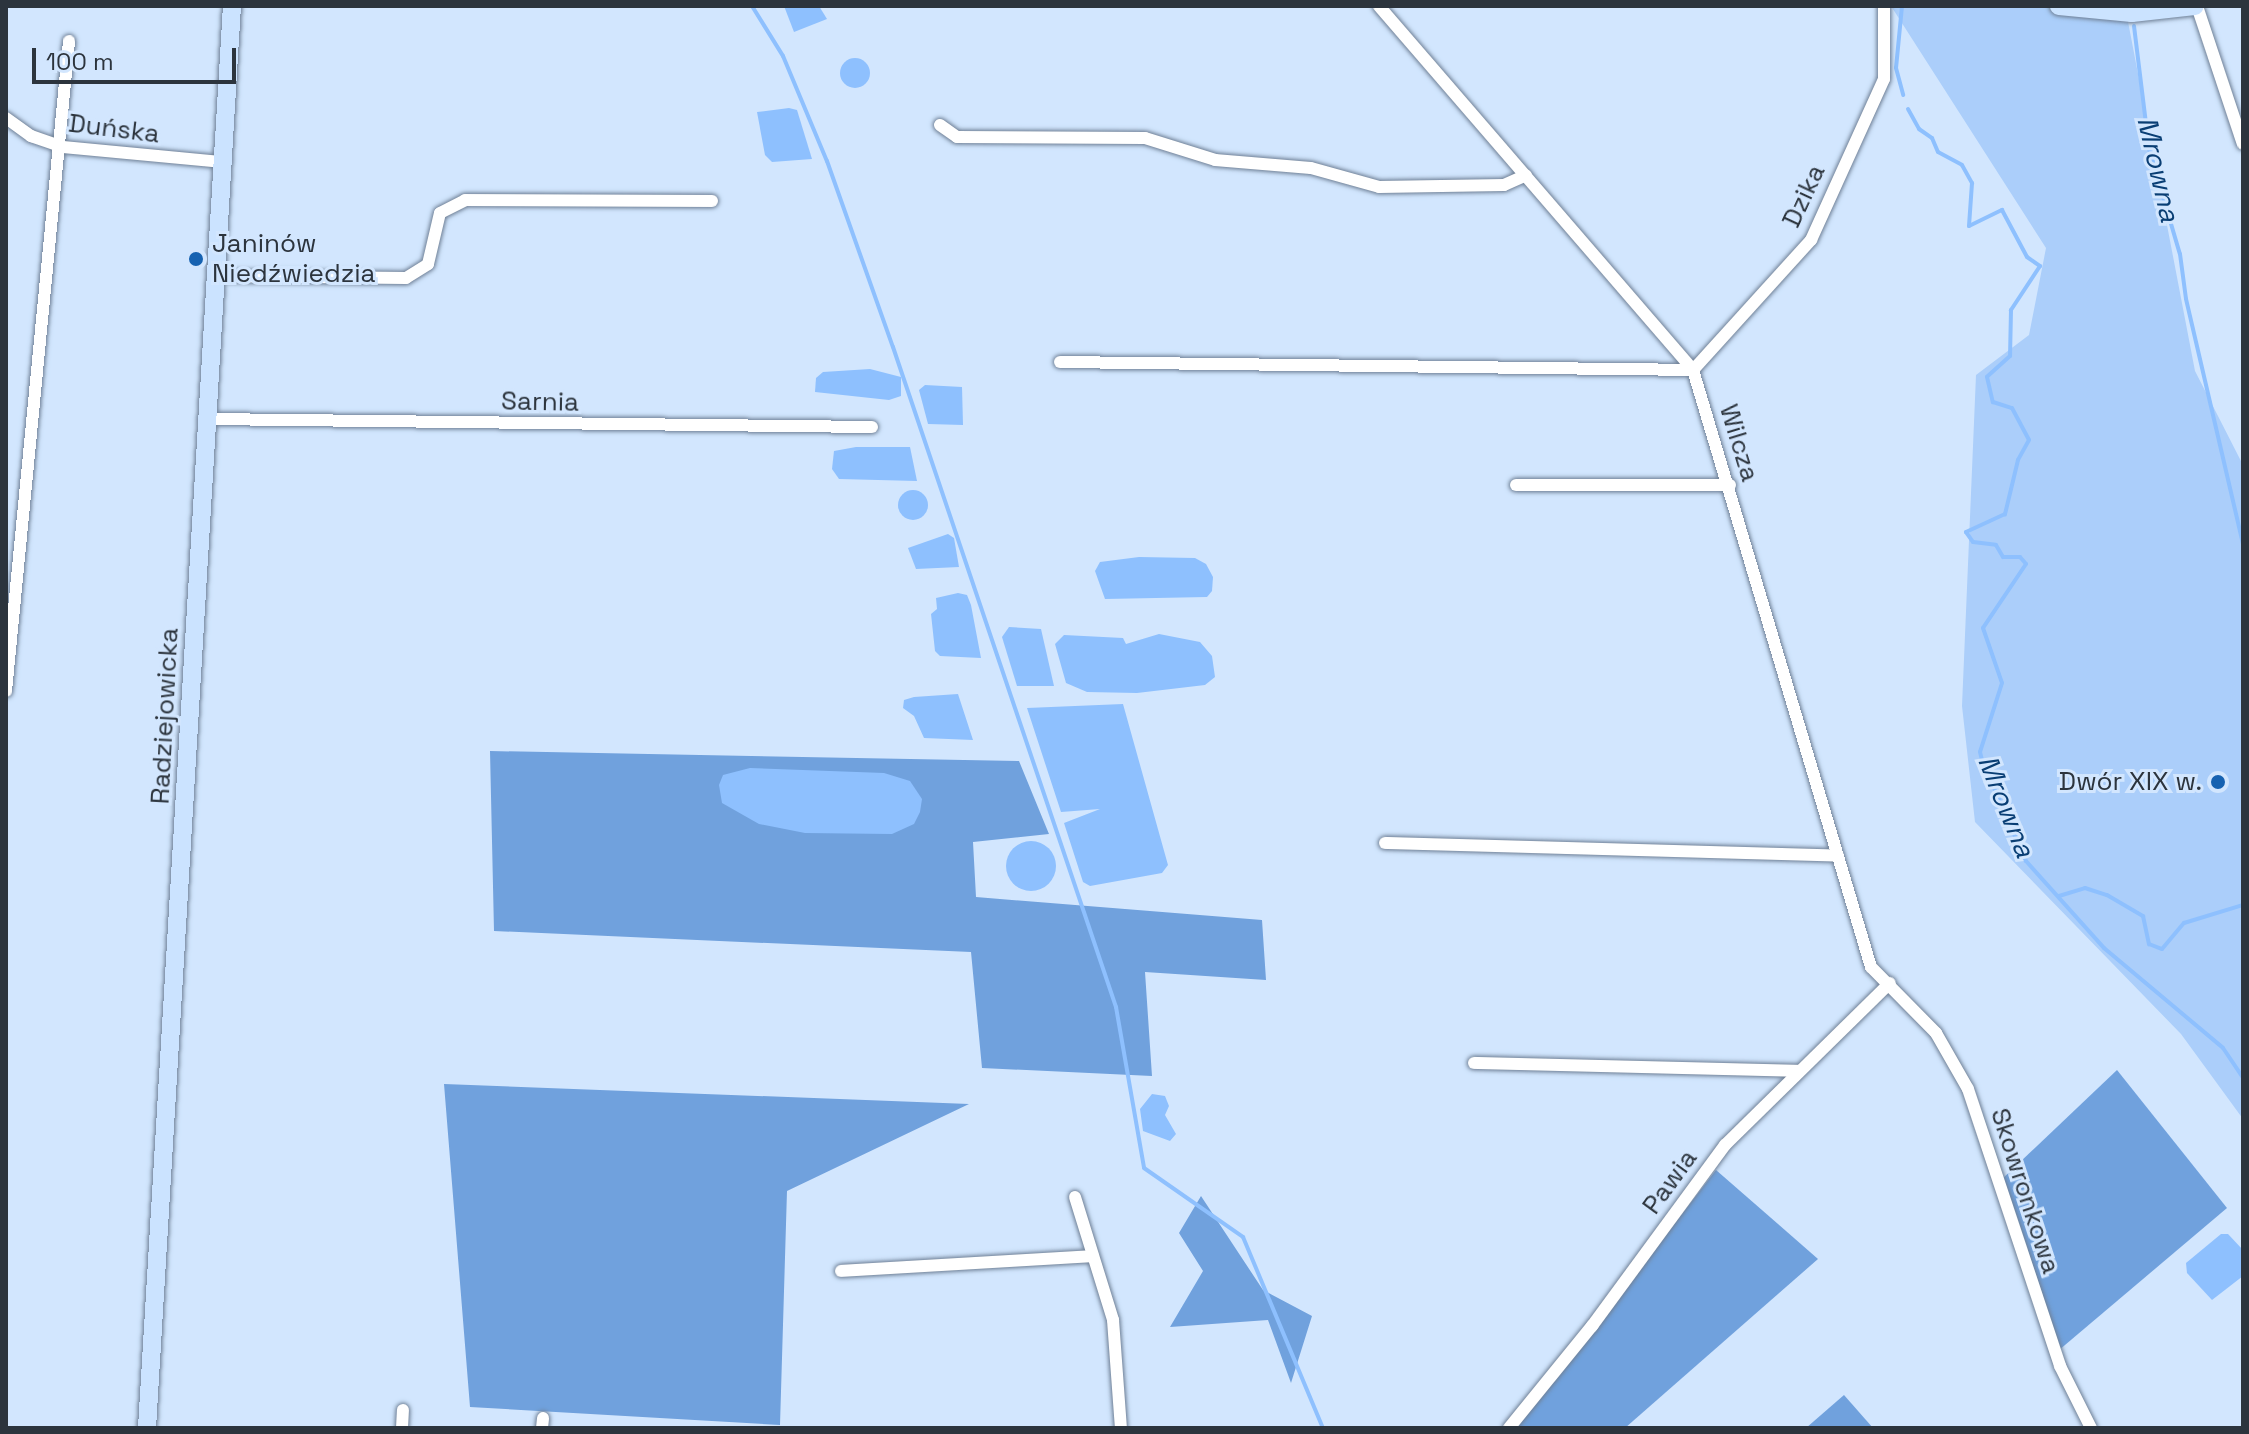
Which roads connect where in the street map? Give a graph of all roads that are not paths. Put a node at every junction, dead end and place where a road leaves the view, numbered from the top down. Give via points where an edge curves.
1 (232, 6) edge
2 (1379, 6) edge
3 (1884, 6) edge
4 (2059, 6) edge
5 (2196, 6) edge
6 (69, 41) dead end
7 (6, 118) edge
8 (940, 125) dead end
9 (2243, 144) edge
10 (63, 147) junction
11 (223, 162) junction
12 (1526, 175) junction
13 (712, 201) dead end
14 (216, 276) junction
15 (1060, 362) dead end
16 (1693, 370) junction
17 (208, 419) junction
18 (872, 427) dead end
19 (1516, 485) dead end
20 (1730, 485) junction
21 (6, 691) edge
22 (1385, 843) dead end
23 (1838, 856) junction
24 (1890, 983) junction
25 (1474, 1063) dead end
26 (1799, 1071) junction
27 (1075, 1197) dead end
28 (1093, 1256) junction
29 (841, 1271) dead end
30 (403, 1410) dead end
31 (147, 1428) edge
32 (402, 1428) edge
33 (1121, 1428) edge
34 (1509, 1428) edge
35 (2091, 1428) edge

1 - 11 main road, Radziejowicka
2 - 12 street, Wilcza
3 - 16 street, Dzika via 1884,79 1811,240
4 - 5 main road via 2132,13
5 - 9 street
6 - 10 street
7 - 10 street, Duńska via 31,136
8 - 12 street via 957,137 1145,138 1215,160 1311,168 1379,187 1504,185
10 - 11 street, Duńska
10 - 21 street
11 - 14 main road, Radziejowicka
12 - 16 street, Wilcza
13 - 14 street via 465,200 440,213 428,264 406,278
14 - 17 main road, Radziejowicka
15 - 16 street
16 - 20 street, Wilcza
17 - 18 street, Sarnia
17 - 31 main road, Radziejowicka
19 - 20 street
20 - 23 street, Wilcza
22 - 23 street
23 - 24 street, Wilcza via 1871,967
24 - 26 street, Pawia
24 - 35 street, Skowronkowa via 1936,1033 1968,1089 2060,1366
25 - 26 street
26 - 34 street, Pawia via 1725,1145 1592,1326
27 - 28 street
28 - 29 street
28 - 33 street via 1113,1320
30 - 32 street

